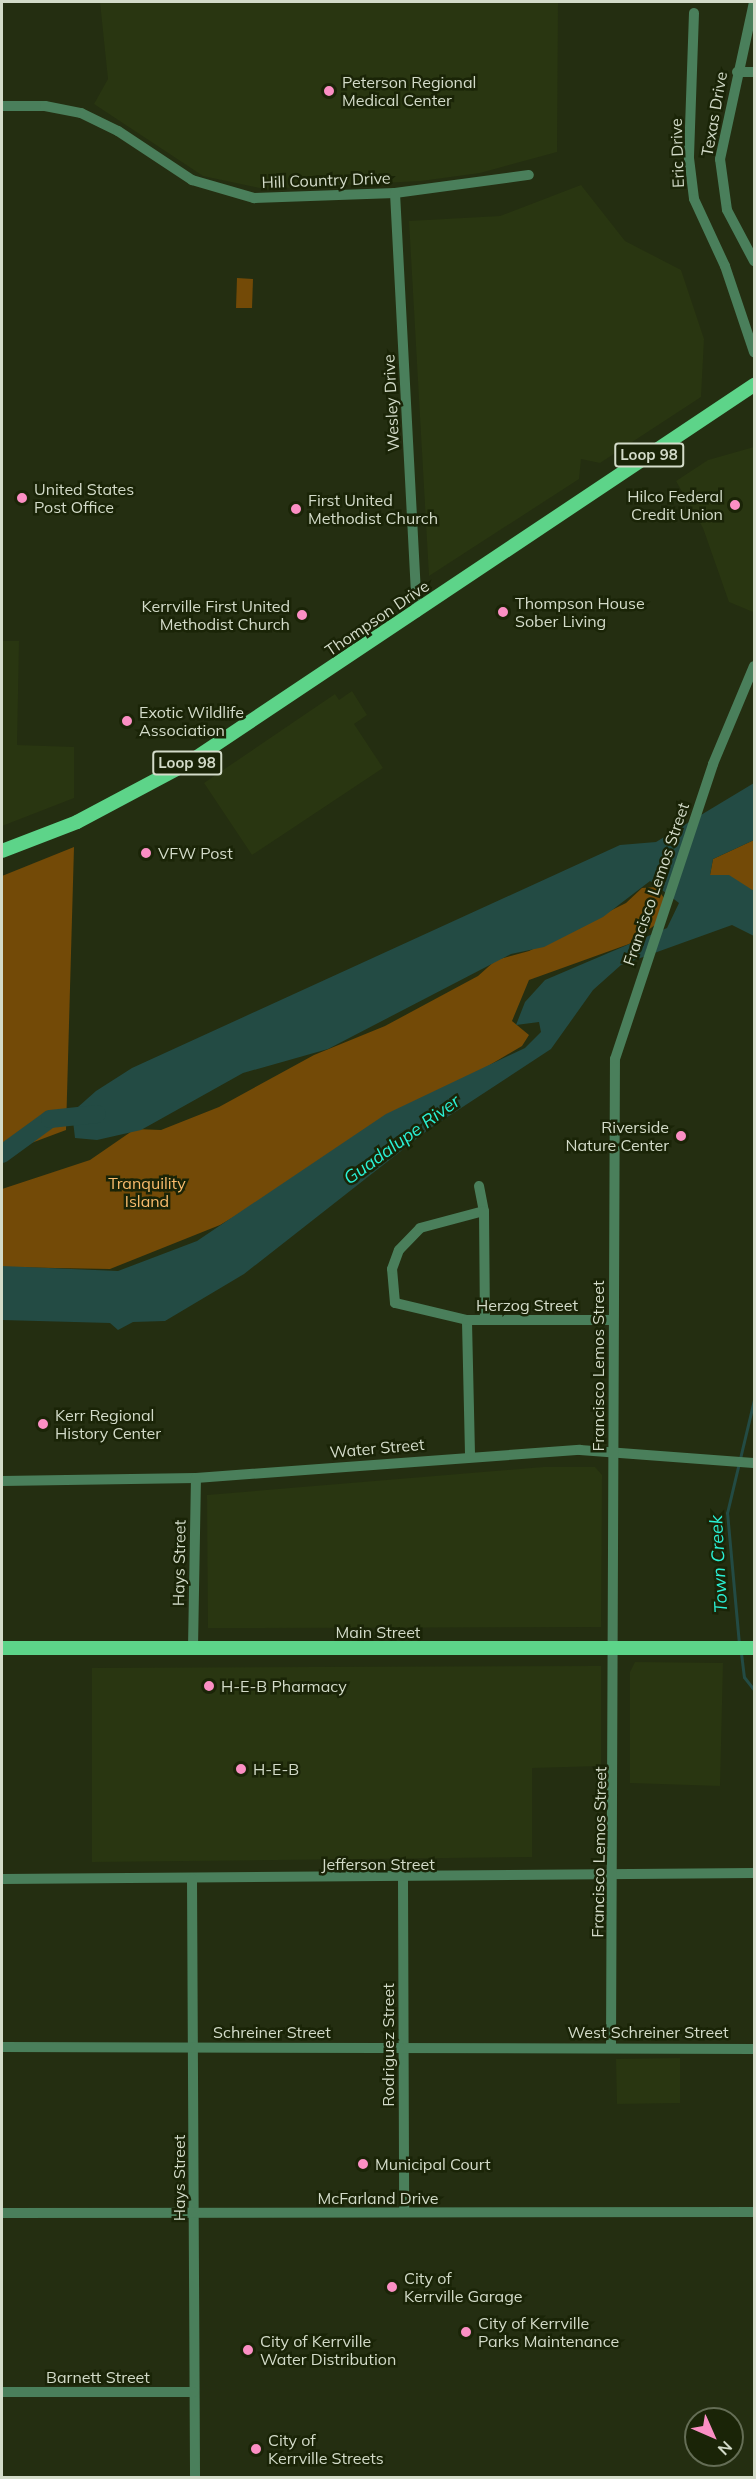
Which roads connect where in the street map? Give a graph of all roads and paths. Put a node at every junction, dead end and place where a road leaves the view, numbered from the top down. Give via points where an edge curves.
1 (754, 2) edge
2 (694, 13) dead end
3 (737, 72) junction
4 (754, 72) edge
5 (2, 106) edge
6 (529, 175) dead end
7 (395, 193) junction
8 (754, 261) edge
9 (754, 352) edge
10 (754, 385) edge
11 (417, 612) junction
12 (754, 666) edge
13 (2, 851) edge
14 (479, 1186) dead end
15 (484, 1211) junction
16 (467, 1320) junction
17 (485, 1320) junction
18 (613, 1320) junction
19 (613, 1451) junction
20 (470, 1454) junction
21 (754, 1463) edge
22 (196, 1478) junction
23 (2, 1481) edge
24 (2, 1648) edge
25 (193, 1648) junction
26 (614, 1648) junction
27 (754, 1648) edge
28 (754, 1873) edge
29 (616, 1875) junction
30 (403, 1878) junction
31 (2, 1879) edge
32 (192, 1879) junction
33 (2, 2047) edge
34 (404, 2047) junction
35 (542, 2047) joint
36 (611, 2047) junction
37 (194, 2048) junction
38 (754, 2049) edge
39 (404, 2212) junction
40 (754, 2212) edge
41 (2, 2213) edge
42 (194, 2213) junction
43 (2, 2392) edge
44 (194, 2392) junction
45 (195, 2478) edge

1 - 3 street, Texas Drive
2 - 9 street, Eric Drive via 689,158 694,199 725,266
3 - 4 street
3 - 8 street, Texas Drive via 720,178 736,233
5 - 7 street, Hill Country Drive via 45,106 96,119 192,180 231,194 270,198
6 - 7 street, Hill Country Drive
7 - 11 street, Wesley Drive
10 - 11 main road, Thompson Drive / Loop 98
11 - 13 main road, Thompson Drive / Loop 98 via 155,782 77,822
12 - 18 street, Francisco Lemos Street via 737,705 615,1059
14 - 15 street
15 - 16 street via 420,1228 399,1251 392,1269 395,1304
15 - 17 street
16 - 17 street, Herzog Street
16 - 20 street, Herzog Street
17 - 18 street, Herzog Street
18 - 19 street, Francisco Lemos Street
19 - 20 street, Water Street
19 - 21 street, Water Street
19 - 26 street, Francisco Lemos Street
20 - 22 street, Water Street
22 - 23 street, Water Street
22 - 25 street, Hays Street
24 - 25 main road, Main Street
25 - 26 main road, Main Street
26 - 27 main road, Main Street
26 - 29 street, Francisco Lemos Street
28 - 29 street, Jefferson Street
29 - 30 street, Jefferson Street
29 - 36 street, Francisco Lemos Street
30 - 32 street, Jefferson Street
30 - 34 street, Rodriguez Street
31 - 32 street, Jefferson Street
32 - 37 street, Hays Street
33 - 37 street, Schreiner Street
34 - 35 street, Schreiner Street
34 - 37 street, Schreiner Street
34 - 39 street, Rodriguez Street
35 - 36 street, West Schreiner Street
36 - 38 street, West Schreiner Street
37 - 42 street, Hays Street
39 - 40 street, McFarland Drive
39 - 42 street, McFarland Drive
41 - 42 street, McFarland Drive
42 - 44 street, Hays Street
43 - 44 street, Barnett Street
44 - 45 street, Hays Street

